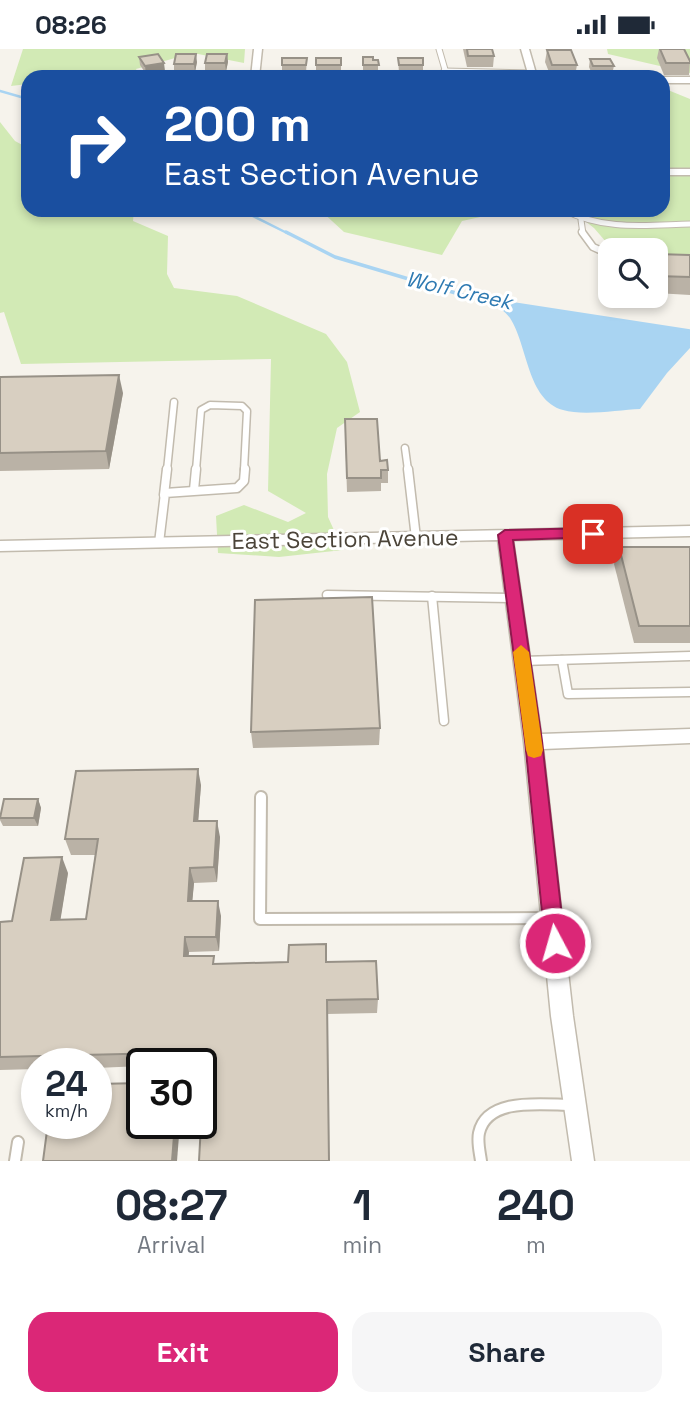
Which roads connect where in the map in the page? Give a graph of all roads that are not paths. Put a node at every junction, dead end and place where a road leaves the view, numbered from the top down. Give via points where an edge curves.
1 (258, 49) edge
2 (439, 49) edge
3 (525, 49) edge
4 (256, 70) edge
5 (444, 70) edge
6 (531, 70) edge
7 (670, 81) edge
8 (690, 81) edge
9 (670, 172) edge
10 (690, 172) edge
11 (575, 217) edge
12 (581, 221) junction
13 (690, 224) edge
14 (598, 250) edge
15 (174, 402) dead end
16 (405, 448) dead end
17 (194, 490) junction
18 (164, 495) junction
19 (690, 531) edge
20 (505, 535) junction
21 (416, 538) junction
22 (159, 543) junction
23 (0, 546) edge
24 (327, 595) edge
25 (432, 596) junction
26 (514, 598) junction
27 (690, 656) edge
28 (562, 660) junction
29 (522, 661) junction
30 (690, 692) edge
31 (444, 721) dead end
32 (690, 737) edge
33 (533, 741) junction
34 (261, 797) dead end
35 (553, 919) junction
36 (575, 1105) junction
37 (18, 1142) dead end
38 (15, 1161) edge
39 (481, 1161) edge
40 (583, 1161) edge

1 - 4 street
2 - 5 lane
3 - 6 street
7 - 8 street
9 - 10 street
11 - 12 lane
12 - 13 lane
12 - 14 lane via 583,237
15 - 18 lane
16 - 21 lane
17 - 17 lane via 237,488 244,481 247,411 242,406 210,405 201,410
17 - 18 lane
18 - 22 lane
19 - 20 street, East Section Avenue
20 - 21 street, East Section Avenue
20 - 26 street
21 - 22 street, East Section Avenue
22 - 23 street, East Section Avenue
24 - 25 lane
25 - 26 lane
25 - 31 lane
26 - 29 street
27 - 28 lane
28 - 29 lane
28 - 30 lane via 568,694
29 - 33 street
32 - 33 street
33 - 35 street
34 - 35 lane via 260,919
35 - 36 street
36 - 39 lane via 492,1112 479,1136
36 - 40 street
37 - 38 lane

